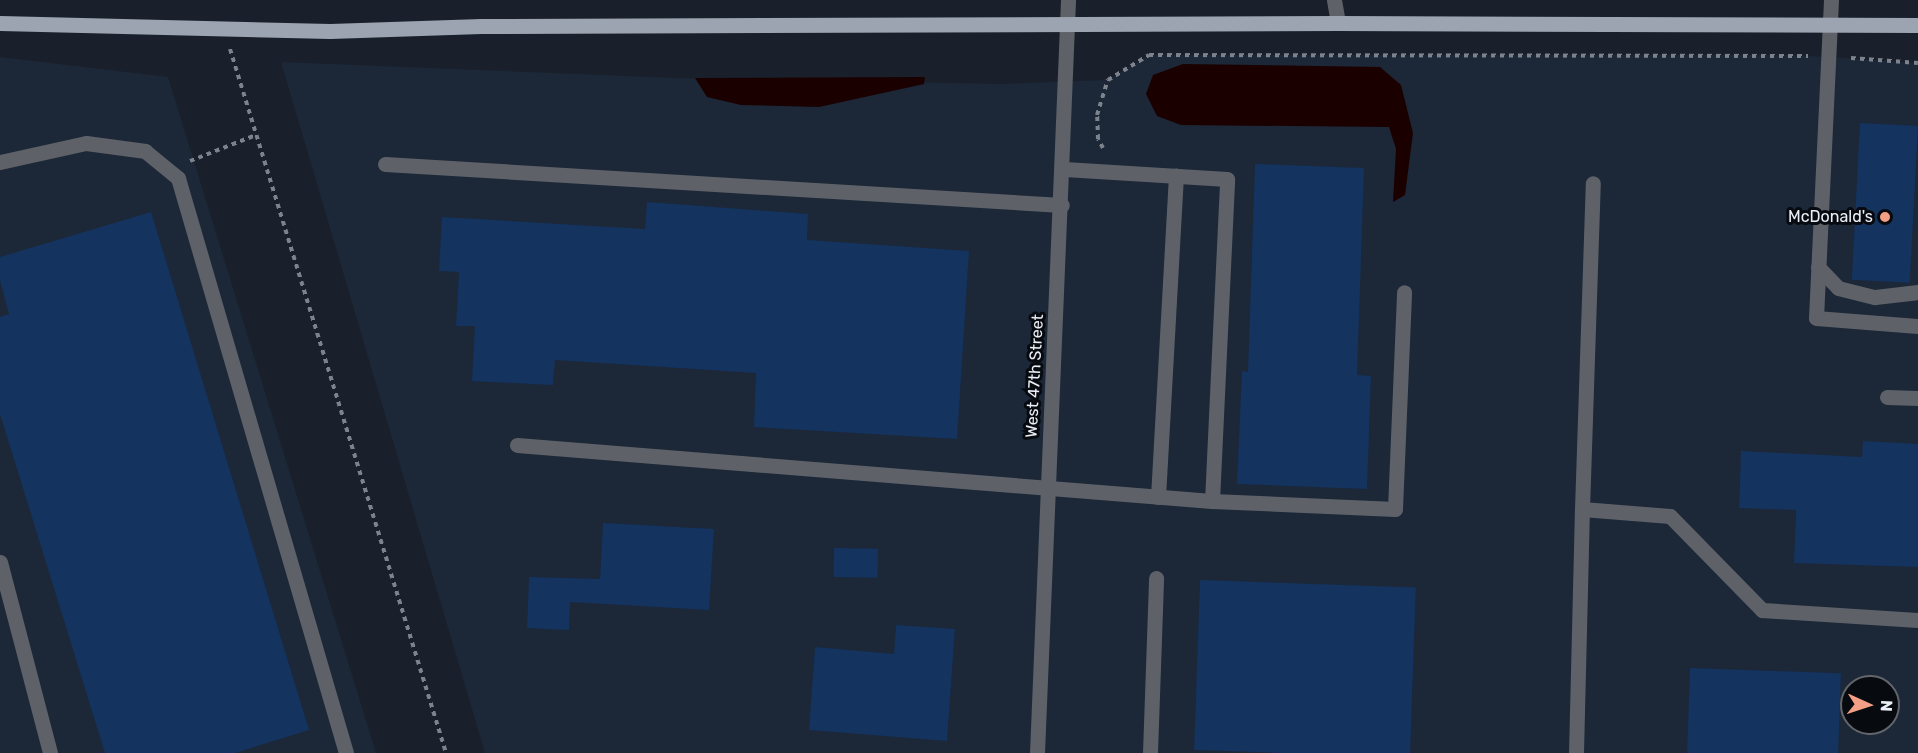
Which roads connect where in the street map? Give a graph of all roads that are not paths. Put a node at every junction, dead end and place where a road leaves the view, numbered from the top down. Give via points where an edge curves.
1 (1068, 0) edge
2 (1335, 0) edge
3 (1832, 0) edge
4 (0, 23) edge
5 (1338, 23) junction
6 (1830, 23) junction
7 (1068, 26) junction
8 (1918, 26) edge
9 (0, 162) edge
10 (385, 164) dead end
11 (1064, 169) junction
12 (1176, 176) junction
13 (1593, 183) dead end
14 (1062, 205) junction
15 (1818, 267) junction
16 (1404, 292) dead end
17 (1918, 292) edge
18 (1918, 326) edge
19 (1887, 397) dead end
20 (1918, 399) edge
21 (517, 445) dead end
22 (1047, 489) junction
23 (1158, 497) junction
24 (1212, 501) junction
25 (1582, 509) junction
26 (0, 562) edge
27 (1156, 578) dead end
28 (1918, 620) edge
29 (50, 753) edge
30 (346, 753) edge
31 (1037, 753) edge
32 (1150, 753) edge
33 (1576, 753) edge

1 - 7 street, West 47th Street
2 - 5 street
3 - 6 street
4 - 7 main road via 95,29 330,31 481,26
5 - 6 main road
5 - 7 main road
6 - 8 main road
6 - 15 street
7 - 11 street, West 47th Street
9 - 30 street via 86,143 146,151 171,172 181,190
10 - 14 street
11 - 12 street
11 - 14 street, West 47th Street
12 - 23 street
12 - 24 street via 1227,179
13 - 25 street
14 - 22 street, West 47th Street
15 - 17 street via 1838,288 1875,297
15 - 18 street via 1816,318
16 - 24 street via 1395,509
19 - 20 street
21 - 22 street
22 - 23 street
22 - 31 street, West 47th Street
23 - 24 street
25 - 28 street via 1670,516 1762,610
25 - 33 street
26 - 29 street
27 - 32 street

